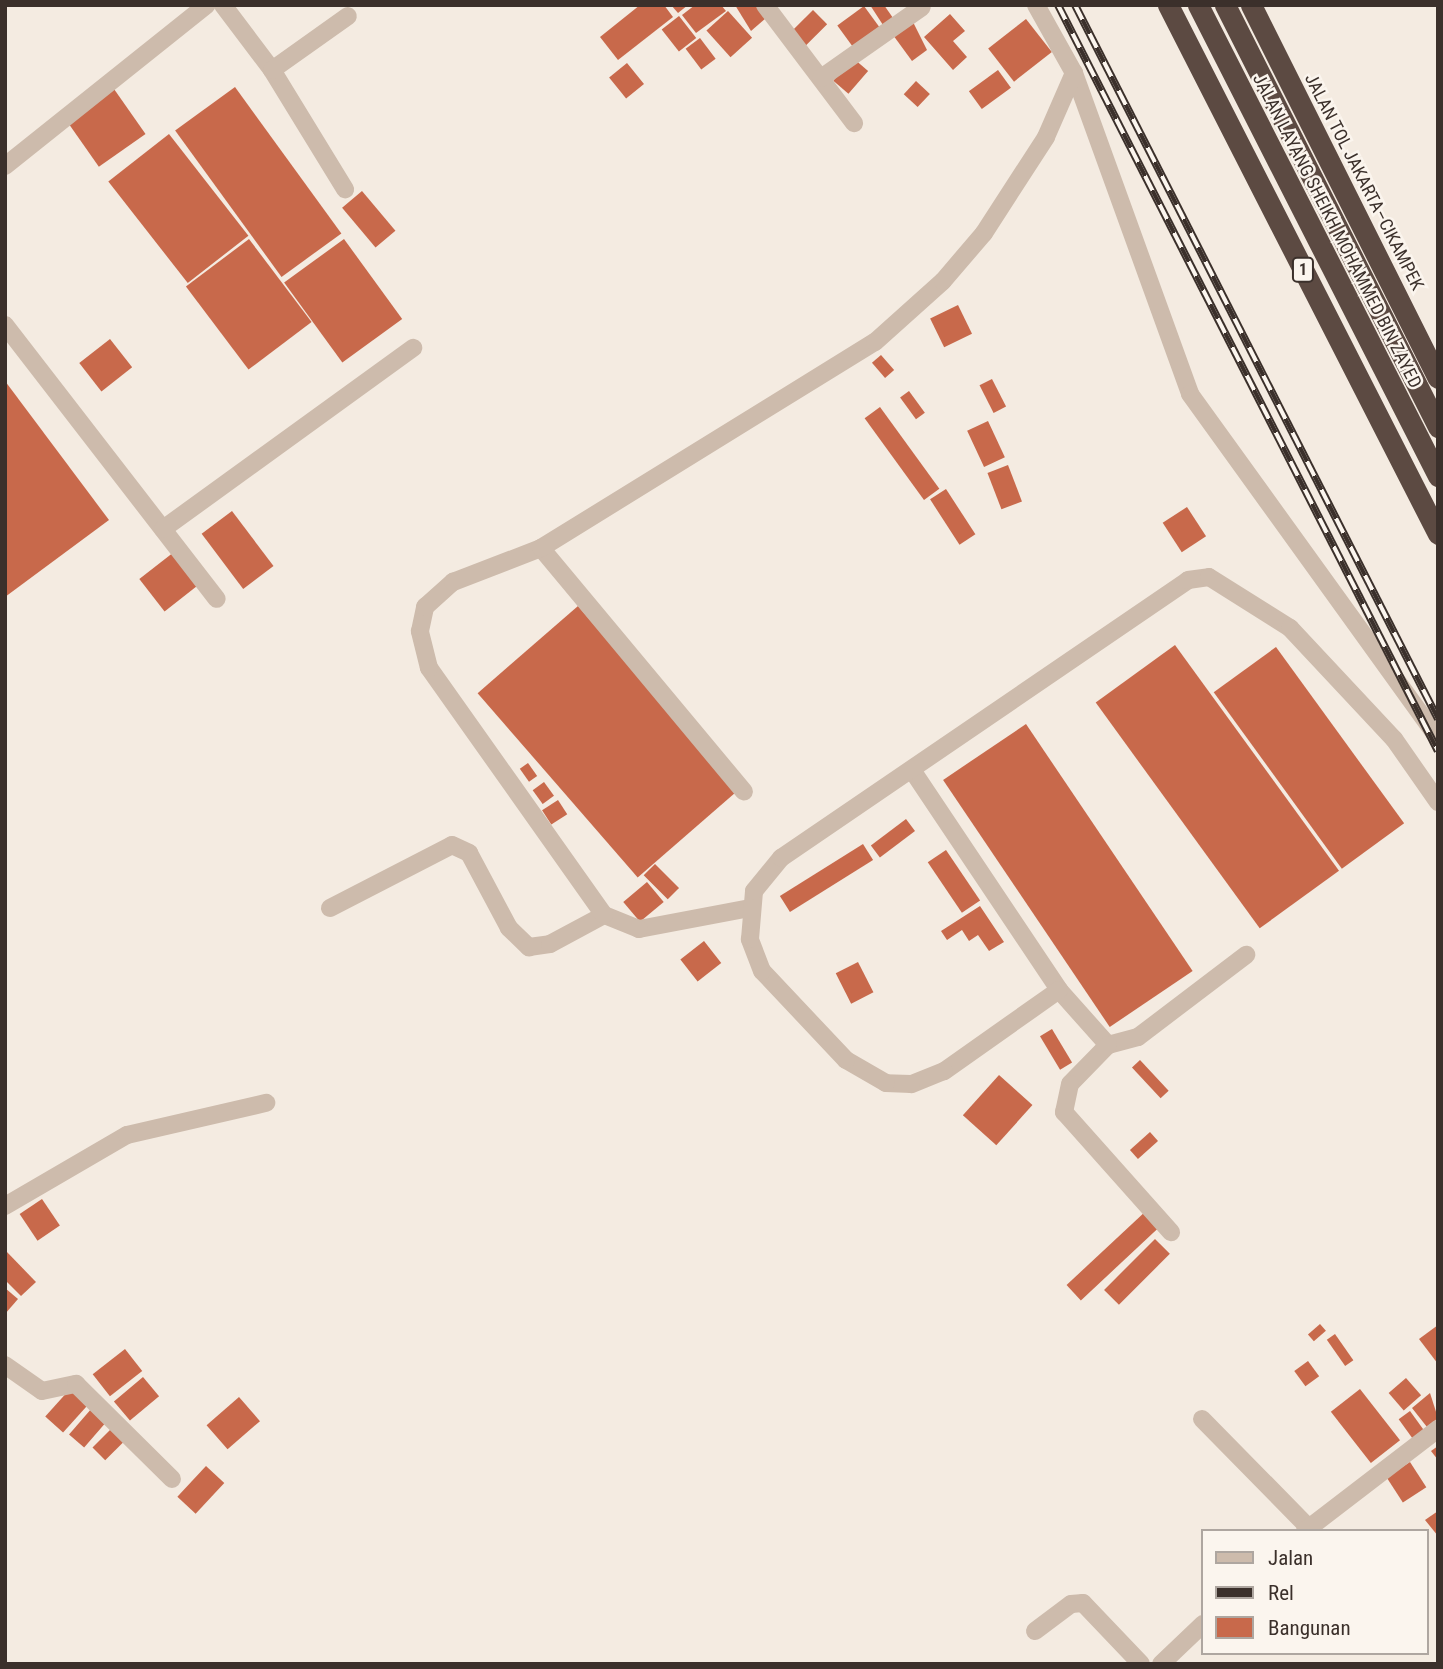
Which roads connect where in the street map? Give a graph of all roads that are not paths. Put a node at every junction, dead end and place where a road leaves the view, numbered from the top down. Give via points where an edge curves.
1 (207, 5) edge
2 (223, 5) edge
3 (765, 5) edge
4 (1036, 5) edge
5 (1168, 5) edge
6 (1198, 5) edge
7 (1225, 5) edge
8 (1251, 5) edge
9 (922, 7) dead end
10 (348, 16) dead end
11 (272, 70) junction
12 (1074, 73) junction
13 (821, 78) junction
14 (854, 123) dead end
15 (5, 166) edge
16 (345, 189) dead end
17 (5, 325) edge
18 (413, 348) dead end
19 (1438, 378) edge
20 (1438, 427) edge
21 (1438, 476) edge
22 (163, 529) junction
23 (1438, 534) edge
24 (541, 548) junction
25 (217, 599) dead end
26 (1438, 738) edge
27 (912, 769) junction
28 (744, 792) dead end
29 (1438, 802) edge
30 (330, 908) dead end
31 (750, 908) junction
32 (604, 915) junction
33 (1247, 955) dead end
34 (1059, 990) junction
35 (1108, 1045) junction
36 (266, 1103) dead end
37 (5, 1206) edge
38 (1171, 1232) dead end
39 (5, 1364) edge
40 (1202, 1419) dead end
41 (1438, 1429) edge
42 (172, 1479) dead end
43 (1306, 1529) edge
44 (1202, 1625) edge
45 (1035, 1631) dead end
46 (1163, 1663) edge
47 (1141, 1664) edge

1 - 15 street
2 - 11 street
3 - 13 street
4 - 12 street
5 - 23 highway, 1
6 - 21 highway, JALAN LAYANG SHEIKH MOHAMMED BIN ZAYED / 1
7 - 20 highway, JALAN LAYANG SHEIKH MOHAMMED BIN ZAYED
8 - 19 highway, JALAN TOL JAKARTA–CIKAMPEK
9 - 13 street
10 - 11 street
11 - 16 street
12 - 24 street via 1060,111 1008,200 918,304 874,342
12 - 26 street via 1190,394
13 - 14 street
17 - 22 street
18 - 22 street
22 - 25 street
24 - 28 street
24 - 32 street via 435,594 422,615 421,641 429,668
27 - 29 street via 1188,580 1209,577 1290,628 1394,739
27 - 31 street via 770,866
27 - 34 street
30 - 32 street via 452,845 472,857 509,928 529,947 550,944
31 - 32 street via 639,929
31 - 34 street via 750,939 762,971 846,1060 886,1083 911,1084 944,1071
33 - 35 street via 1138,1037
34 - 35 street
35 - 38 street via 1070,1084 1064,1112
36 - 37 street via 127,1135
39 - 42 street via 42,1391 76,1384
40 - 43 street
41 - 43 street
44 - 46 street
45 - 47 street via 1071,1604 1086,1603

